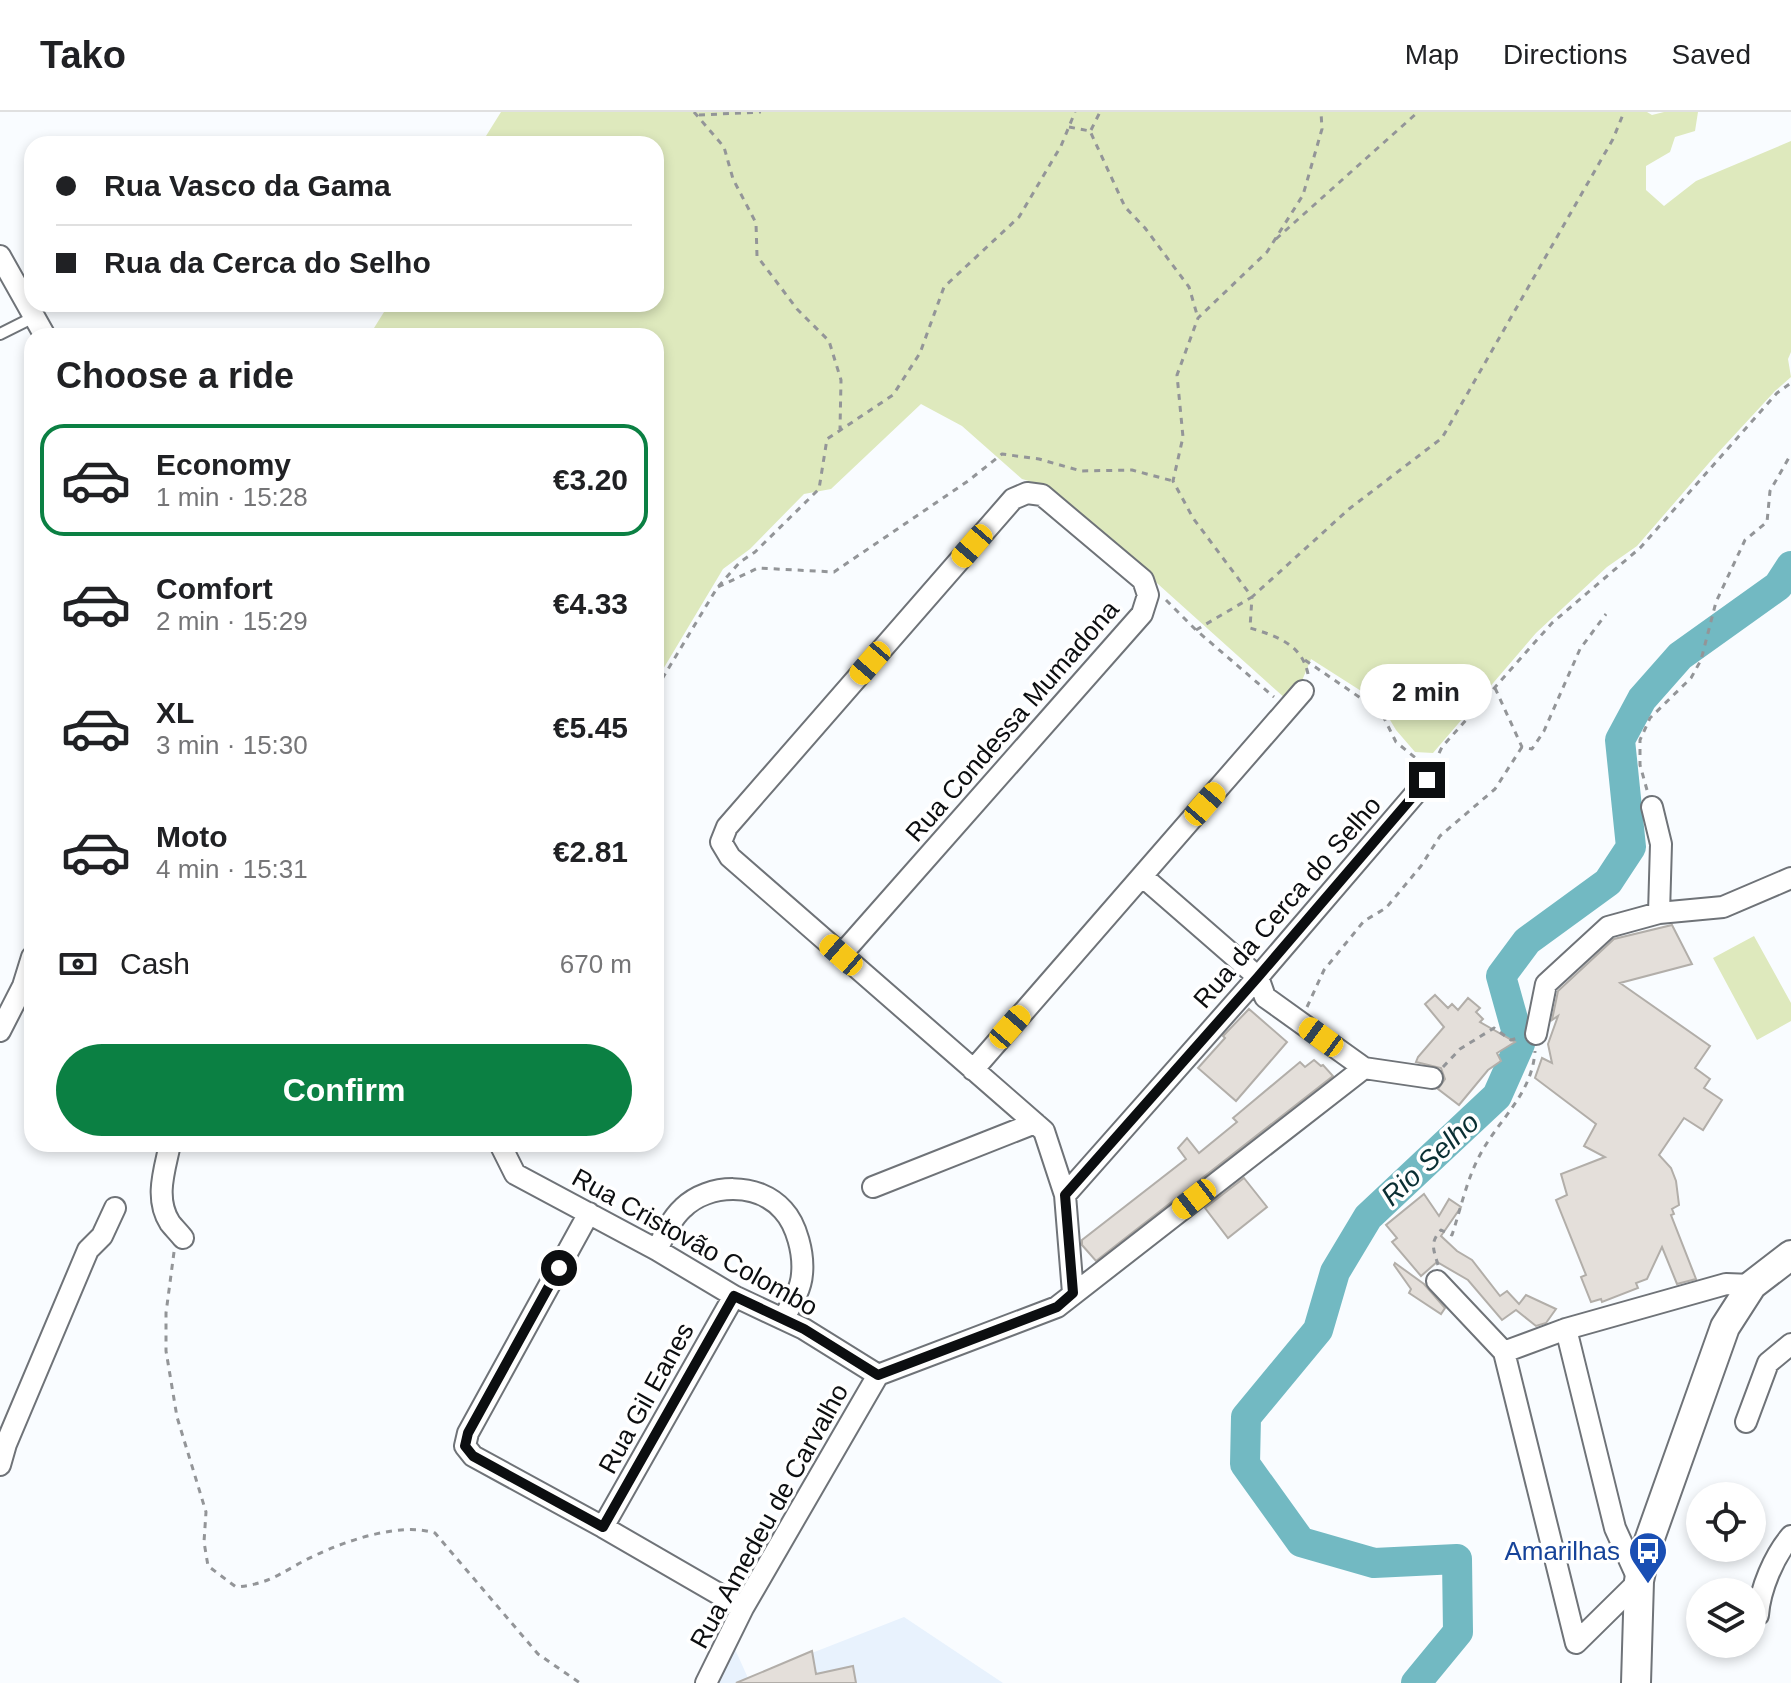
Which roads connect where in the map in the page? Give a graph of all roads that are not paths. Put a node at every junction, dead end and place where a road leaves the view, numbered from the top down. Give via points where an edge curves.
1 (0, 256) edge
2 (24, 299) edge
3 (31, 312) edge
4 (34, 317) junction
5 (40, 328) edge
6 (0, 334) edge
7 (1303, 691) road end
8 (1429, 775) road end
9 (1652, 807) road end
10 (1142, 876) junction
11 (1791, 878) edge
12 (1659, 913) junction
13 (841, 955) junction
14 (1258, 977) junction
15 (24, 983) edge
16 (0, 1031) edge
17 (1536, 1034) road end
18 (1364, 1068) junction
19 (973, 1070) junction
20 (1432, 1078) road end
21 (1035, 1123) junction
22 (168, 1152) edge
23 (504, 1152) edge
24 (873, 1187) dead end
25 (1065, 1195) junction
26 (115, 1208) dead end
27 (589, 1213) junction
28 (183, 1238) road end
29 (657, 1250) junction
30 (1791, 1255) edge
31 (1436, 1278) road end
32 (1752, 1285) junction
33 (1073, 1293) junction
34 (734, 1296) junction
35 (783, 1319) junction
36 (1566, 1329) junction
37 (1791, 1344) edge
38 (1504, 1352) junction
39 (878, 1375) junction
40 (1746, 1422) dead end
41 (0, 1465) edge
42 (603, 1527) junction
43 (1791, 1536) edge
44 (1639, 1581) junction
45 (1766, 1584) edge
46 (743, 1608) junction
47 (706, 1683) edge
48 (1636, 1683) edge

1 - 2 street
3 - 4 street
4 - 5 street
4 - 6 lane
7 - 10 street
8 - 14 street, Rua da Cerca do Selho
9 - 12 street via 1661,844
10 - 14 street
10 - 19 street
11 - 12 street via 1723,907
12 - 17 street via 1608,927 1546,984
13 - 13 street, Rua Condessa Mumadona via 730,857 721,842 727,827 1013,499 1027,493 1042,495 1143,580 1148,595 1142,614
13 - 19 street
14 - 18 street via 1265,997
14 - 25 street, Rua da Cerca do Selho
15 - 16 street
18 - 20 street
18 - 33 street
19 - 21 street
21 - 24 street
21 - 25 street via 1044,1131
22 - 28 street via 162,1189 169,1222
23 - 27 street, Rua Cristovão Colombo via 515,1174
25 - 33 street
26 - 41 street via 102,1236 88,1250
27 - 29 street, Rua Cristovão Colombo
27 - 42 street via 465,1446 473,1456
29 - 34 street, Rua Cristovão Colombo
29 - 35 street via 673,1218 697,1197 726,1189 769,1199 791,1221 800,1248 802,1274
30 - 32 street
31 - 38 street
32 - 36 street via 1726,1284
32 - 44 street via 1725,1327
33 - 39 street via 1057,1307
34 - 35 street, Rua Cristovão Colombo
34 - 42 street, Rua Gil Eanes
35 - 39 street, Rua Cristovão Colombo
36 - 38 street
36 - 44 street via 1615,1528
37 - 40 street via 1768,1363
38 - 44 street via 1576,1643
39 - 46 street, Rua Amedeu de Carvalho
42 - 46 street
43 - 45 street
44 - 48 street
46 - 47 street, Rua Amedeu de Carvalho

